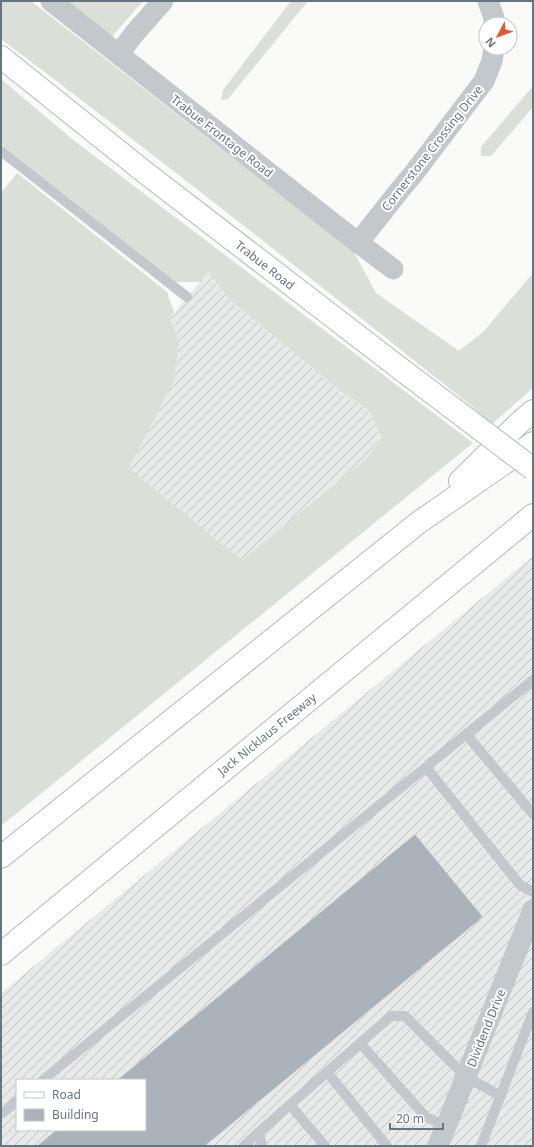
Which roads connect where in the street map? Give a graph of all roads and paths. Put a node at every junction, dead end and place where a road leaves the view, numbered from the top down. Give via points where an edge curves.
1 (51, 1) edge
2 (163, 1) edge
3 (488, 1) edge
4 (493, 16) edge
5 (120, 54) junction
6 (493, 56) edge
7 (1, 57) edge
8 (1, 151) edge
9 (358, 243) junction
10 (393, 269) dead end
11 (187, 297) dead end
12 (533, 411) edge
13 (533, 443) edge
14 (533, 469) edge
15 (533, 515) edge
16 (418, 523) junction
17 (533, 680) edge
18 (466, 734) junction
19 (426, 767) junction
20 (533, 814) edge
21 (1, 857) edge
22 (533, 892) edge
23 (533, 912) edge
24 (1, 954) edge
25 (533, 1012) edge
26 (360, 1043) junction
27 (327, 1072) junction
28 (466, 1077) junction
29 (44, 1079) edge
30 (501, 1096) junction
31 (16, 1102) edge
32 (290, 1105) junction
33 (1, 1114) edge
34 (446, 1126) junction
35 (259, 1132) junction
36 (244, 1146) edge
37 (262, 1146) edge
38 (324, 1146) edge
39 (387, 1146) edge
40 (438, 1146) edge
41 (481, 1146) edge

1 - 5 street, Trabue Frontage Road
2 - 5 street
3 - 4 street
5 - 9 street, Trabue Frontage Road
6 - 9 street, Cornerstone Crossing Drive via 484,81
7 - 14 main road, Trabue Road, bridge via 147,174
8 - 11 lane
9 - 10 street, Trabue Frontage Road
12 - 16 main road
13 - 16 main road
15 - 24 main road, Jack Nicklaus Freeway
16 - 21 main road
17 - 18 lane
18 - 19 lane
18 - 20 lane
19 - 22 lane via 520,886
19 - 29 lane
23 - 28 street, Dividend Drive
25 - 30 lane
26 - 27 lane
26 - 28 lane via 391,1016 405,1016
26 - 34 lane via 426,1118
27 - 32 lane
27 - 39 lane
28 - 30 lane
28 - 34 street, Dividend Drive
30 - 41 lane
31 - 33 lane
32 - 35 lane
32 - 38 lane
34 - 40 street, Dividend Drive
35 - 36 lane
35 - 37 lane

